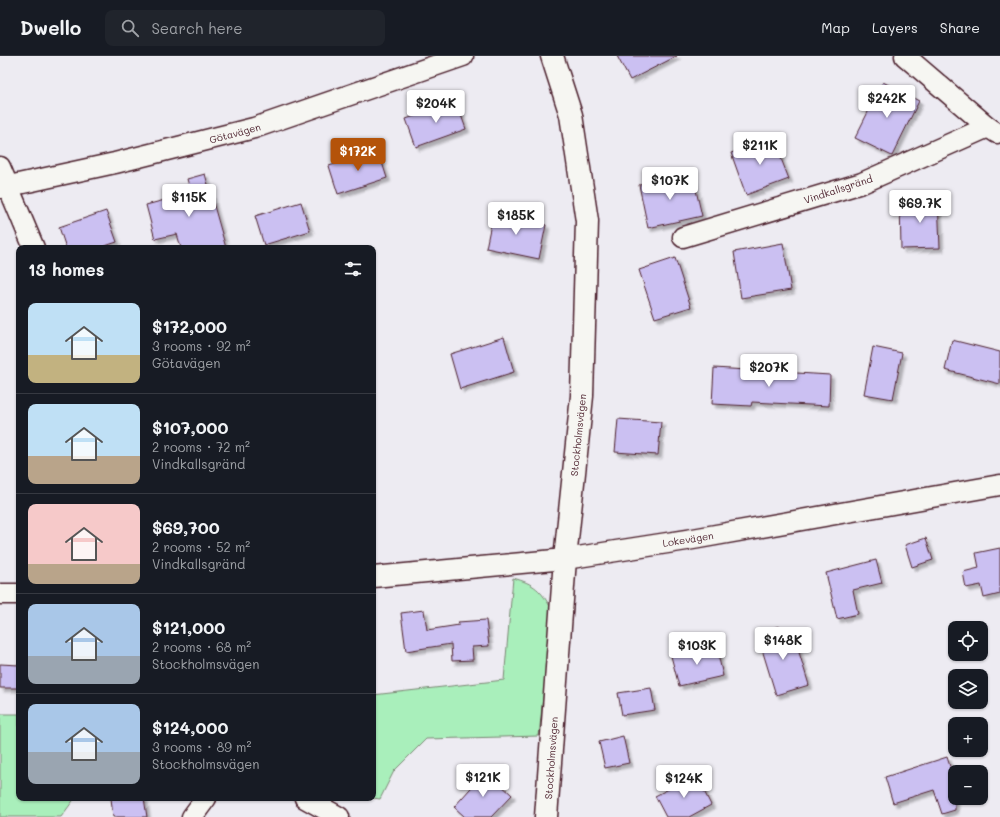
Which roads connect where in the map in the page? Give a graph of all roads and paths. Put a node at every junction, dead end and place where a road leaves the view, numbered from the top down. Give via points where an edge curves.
1 (463, 56) edge
2 (552, 56) edge
3 (905, 56) edge
4 (994, 131) edge
5 (2, 180) edge
6 (683, 237) dead end
7 (33, 245) edge
8 (1000, 485) edge
9 (565, 559) junction
10 (376, 577) edge
11 (0, 594) edge
12 (16, 594) edge
13 (204, 801) edge
14 (310, 801) edge
15 (192, 817) edge
16 (339, 817) edge
17 (546, 817) edge

1 - 5 street, Götavägen via 254,128 115,163
2 - 9 street, Stockholmsvägen via 571,115 587,221 582,396
3 - 4 street
4 - 6 street, Vindkallsgränd via 862,183
5 - 7 street
8 - 9 street, Lokevägen
9 - 10 street, Lokevägen
9 - 17 street, Stockholmsvägen
11 - 12 street
13 - 15 street
14 - 16 street

